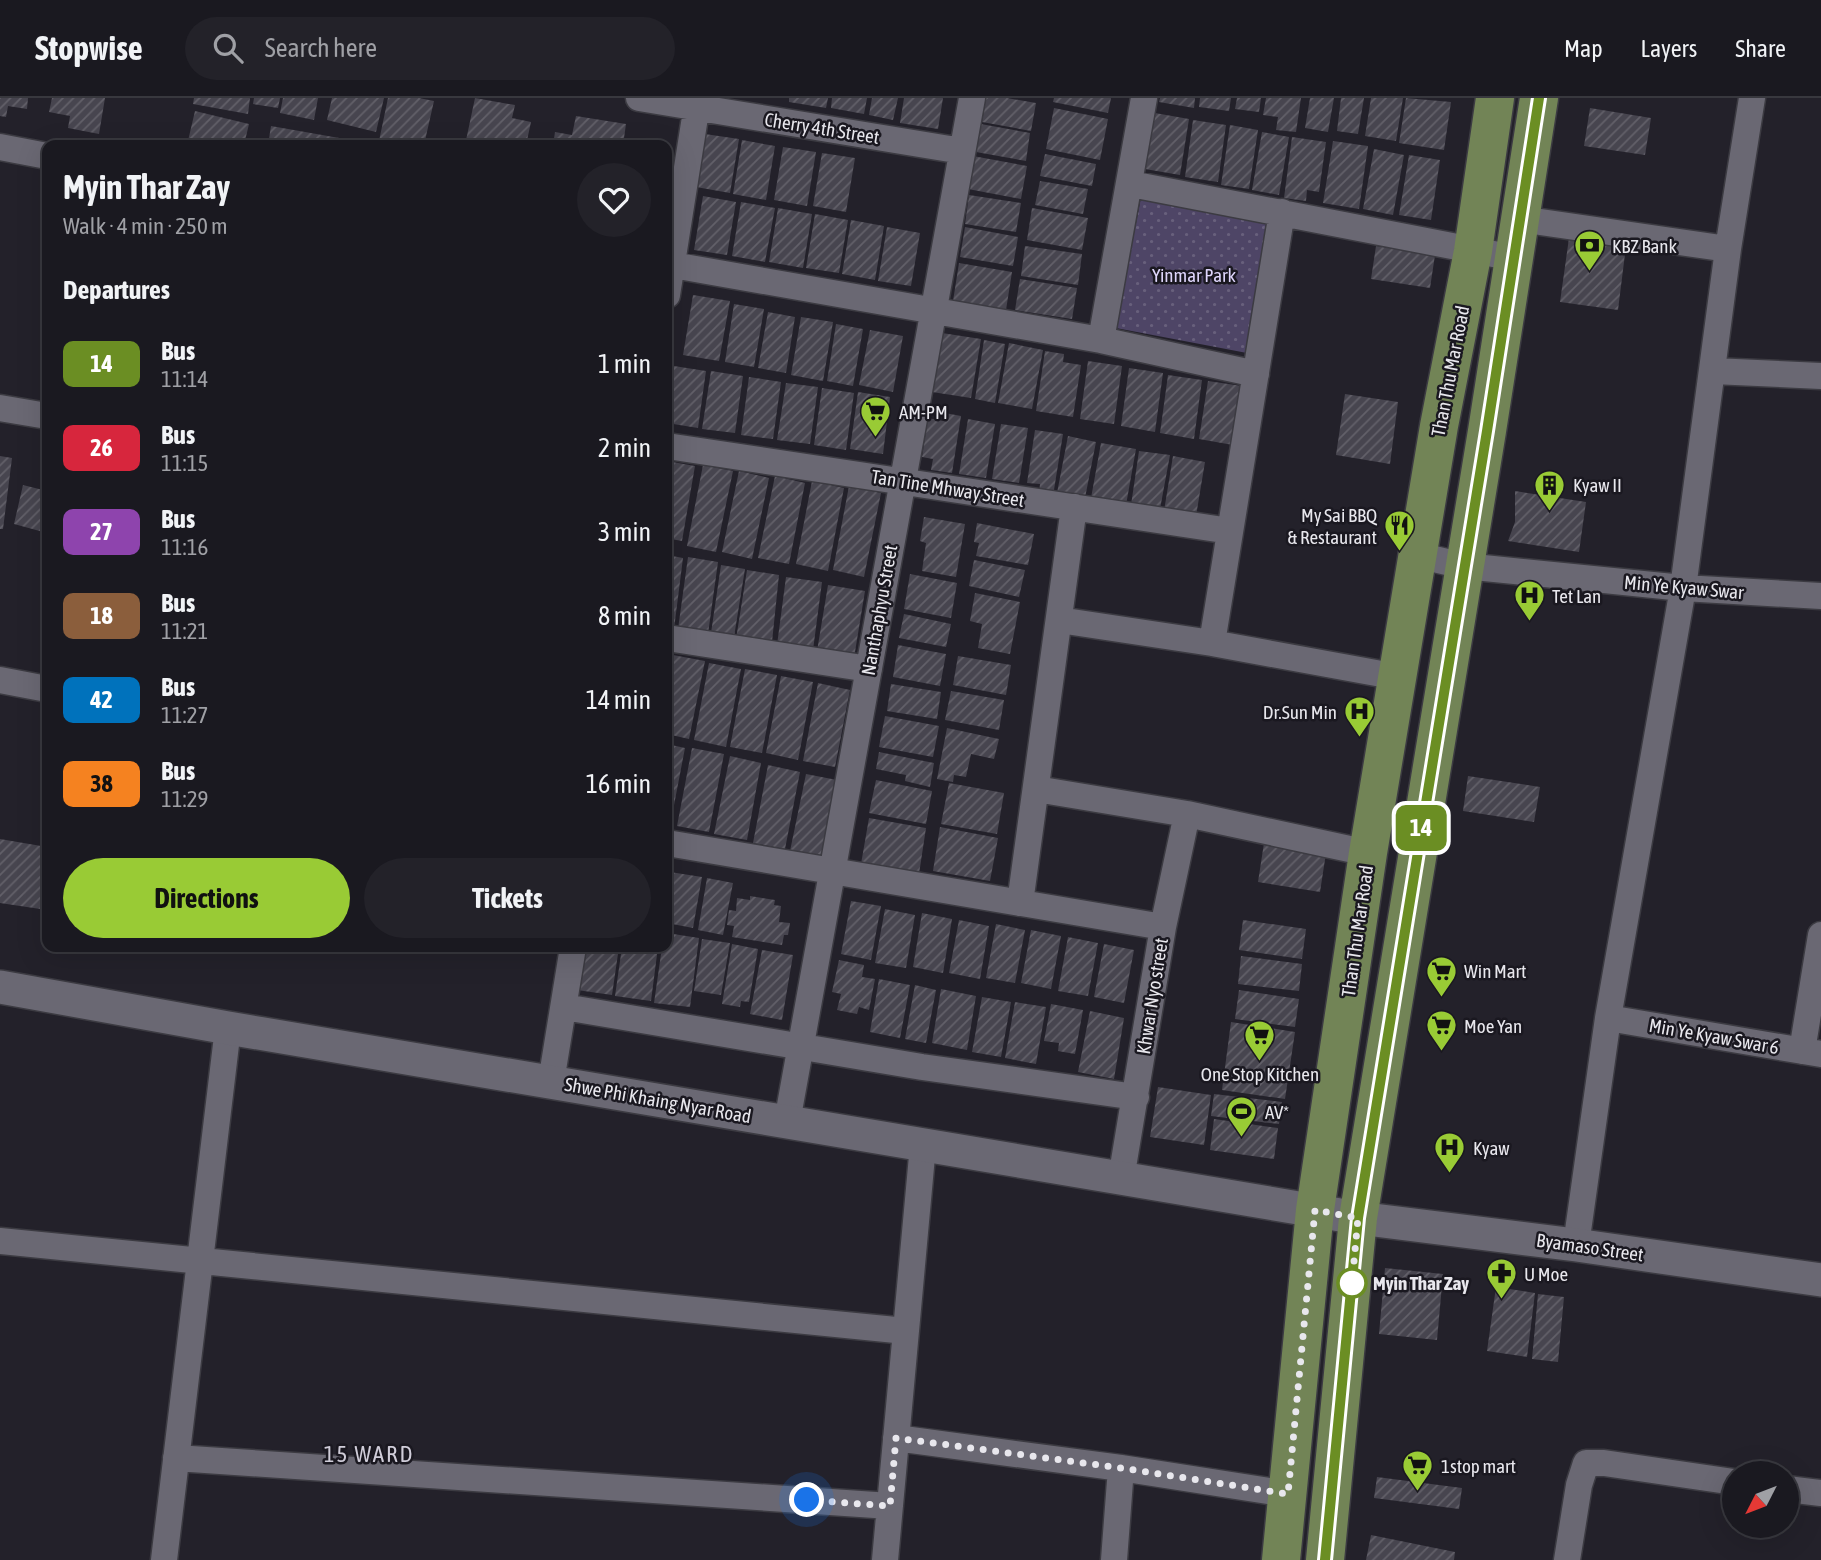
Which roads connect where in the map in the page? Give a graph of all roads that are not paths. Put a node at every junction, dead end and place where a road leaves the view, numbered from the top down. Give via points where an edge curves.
1 (639, 98) edge
2 (972, 98) edge
3 (1144, 98) edge
4 (1495, 98) edge
5 (1539, 98) edge
6 (1752, 98) edge
7 (697, 103) edge
8 (0, 148) edge
9 (962, 151) junction
10 (42, 155) edge
11 (1131, 184) junction
12 (1282, 212) junction
13 (1519, 219) junction
14 (672, 248) edge
15 (1728, 249) junction
16 (1473, 251) junction
17 (1514, 258) junction
18 (672, 266) edge
19 (934, 310) junction
20 (1101, 341) junction
21 (1713, 370) junction
22 (1256, 374) junction
23 (1821, 376) edge
24 (0, 408) edge
25 (42, 415) edge
26 (672, 447) edge
27 (903, 480) junction
28 (1074, 507) junction
29 (1230, 531) junction
30 (1417, 555) junction
31 (1464, 566) junction
32 (1683, 588) junction
33 (1821, 596) edge
34 (1059, 620) junction
35 (672, 639) edge
36 (1212, 643) junction
37 (869, 669) junction
38 (1398, 677) junction
39 (0, 680) edge
40 (42, 688) edge
41 (1036, 789) junction
42 (1187, 814) junction
43 (672, 844) edge
44 (1368, 853) junction
45 (832, 871) junction
46 (1020, 902) junction
47 (1163, 927) junction
48 (1821, 935) edge
49 (572, 952) edge
50 (0, 987) edge
51 (564, 1007) junction
52 (1608, 1018) junction
53 (228, 1028) junction
54 (800, 1048) junction
55 (1812, 1053) edge
56 (551, 1082) junction
57 (1136, 1097) junction
58 (787, 1122) junction
59 (923, 1145) junction
60 (1121, 1179) junction
61 (1315, 1210) junction
62 (1358, 1218) junction
63 (0, 1241) edge
64 (1576, 1245) junction
65 (200, 1262) junction
66 (1821, 1280) edge
67 (906, 1331) junction
68 (896, 1438) junction
69 (176, 1458) junction
70 (1121, 1468) junction
71 (1722, 1480) edge
72 (1799, 1490) edge
73 (1821, 1493) edge
74 (1288, 1494) junction
75 (890, 1506) junction
76 (164, 1560) edge
77 (885, 1560) edge
78 (1114, 1560) edge
79 (1281, 1560) edge
80 (1325, 1560) edge
81 (1567, 1560) edge

1 - 7 street, Cherry 4th Street
2 - 9 street, Nanthaphyu Street
3 - 11 street
4 - 16 main road, Than Thu Mar Road
5 - 13 main road
6 - 15 street
7 - 9 street, Cherry 4th Street
7 - 14 street
8 - 10 street
9 - 19 street, Nanthaphyu Street
11 - 12 street
11 - 20 street
12 - 16 street
12 - 22 street
13 - 15 street
13 - 17 main road
15 - 21 street
16 - 17 street
16 - 30 main road, Than Thu Mar Road
17 - 31 main road
18 - 19 street
19 - 20 street
19 - 27 street, Nanthaphyu Street
20 - 22 street
21 - 23 street
21 - 32 street
22 - 29 street
24 - 25 street
26 - 27 street, Tan Tine Mhway Street
27 - 28 street, Tan Tine Mhway Street
27 - 37 street, Nanthaphyu Street
28 - 29 street, Tan Tine Mhway Street
28 - 34 street
29 - 36 street
30 - 31 street, Min Ye Kyaw Swar
30 - 38 main road, Than Thu Mar Road
31 - 32 street, Min Ye Kyaw Swar
31 - 62 main road
32 - 33 street, Min Ye Kyaw Swar
32 - 52 street
34 - 36 street
34 - 41 street
35 - 37 street
36 - 38 street
37 - 45 street, Nanthaphyu Street
38 - 44 main road, Than Thu Mar Road
39 - 40 street
41 - 42 street
41 - 46 street
42 - 44 street
42 - 47 street, Khwar Nyo street
43 - 45 street
44 - 61 main road, Than Thu Mar Road
45 - 46 street
45 - 54 street, Nanthaphyu Street
46 - 47 street
47 - 57 street, Khwar Nyo street
48 - 55 street
49 - 51 street
50 - 53 street, Shwe Phi Khaing Nyar Road
51 - 54 street
51 - 56 street
52 - 55 street, Min Ye Kyaw Swar 6
52 - 64 street
53 - 56 street, Shwe Phi Khaing Nyar Road
53 - 65 street
54 - 57 street
54 - 58 street, Nanthaphyu Street
56 - 58 street, Shwe Phi Khaing Nyar Road
57 - 60 street, Khwar Nyo street
58 - 59 street, Shwe Phi Khaing Nyar Road
59 - 60 street, Shwe Phi Khaing Nyar Road
59 - 67 street
60 - 61 street, Shwe Phi Khaing Nyar Road
61 - 62 street, Byamaso Street
61 - 74 main road, Than Thu Mar Road
62 - 64 street, Byamaso Street
62 - 80 main road
63 - 65 street
64 - 66 street, Byamaso Street
65 - 67 street
65 - 69 street
67 - 68 street
68 - 70 street
68 - 75 street
69 - 75 street
69 - 76 street
70 - 74 street
70 - 78 street
71 - 81 street via 1586,1463 1578,1485
72 - 73 street
74 - 79 main road, Than Thu Mar Road
75 - 77 street

